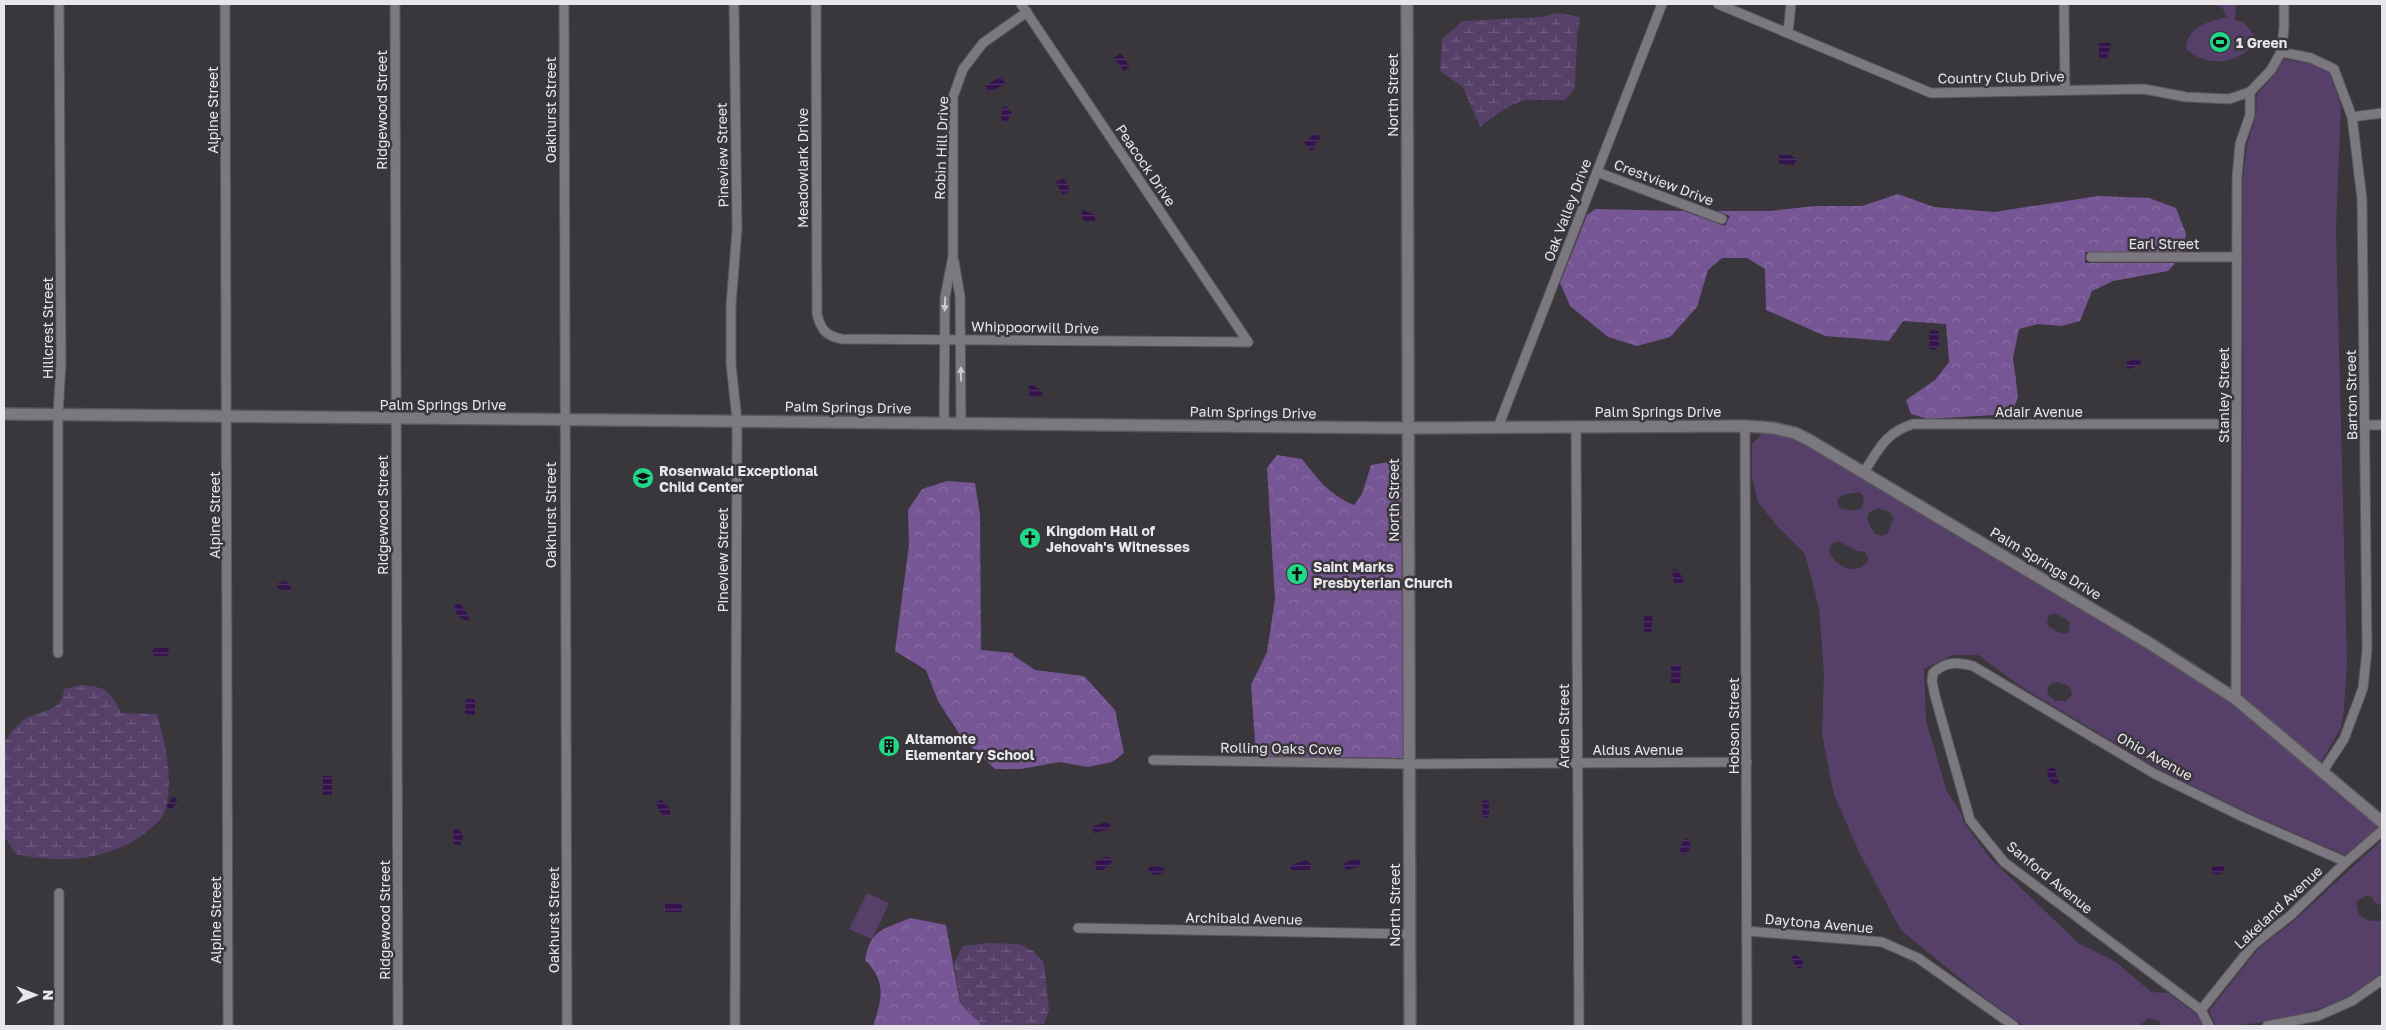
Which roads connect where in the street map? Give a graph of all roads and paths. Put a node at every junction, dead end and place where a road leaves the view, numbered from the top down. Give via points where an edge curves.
1 (59, 4) edge
2 (225, 4) edge
3 (395, 4) edge
4 (564, 4) edge
5 (734, 4) edge
6 (816, 4) edge
7 (1407, 4) edge
8 (1662, 4) edge
9 (1718, 4) edge
10 (1791, 4) edge
11 (2064, 4) edge
12 (2284, 4) edge
13 (1024, 8) edge
14 (1788, 32) junction
15 (2281, 52) junction
16 (2065, 90) junction
17 (2250, 92) junction
18 (2382, 113) edge
19 (2352, 118) junction
20 (1597, 172) junction
21 (1722, 219) dead end
22 (953, 256) junction
23 (2091, 257) dead end
24 (2237, 257) junction
25 (824, 331) joint
26 (944, 340) junction
27 (961, 340) junction
28 (1248, 342) joint
29 (4, 414) edge
30 (58, 416) junction
31 (228, 417) junction
32 (396, 419) junction
33 (564, 420) junction
34 (737, 420) junction
35 (944, 423) junction
36 (961, 423) junction
37 (2237, 424) junction
38 (2365, 425) junction
39 (2382, 425) edge
40 (1576, 426) junction
41 (1745, 426) junction
42 (1498, 427) junction
43 (1407, 428) junction
44 (1864, 472) junction
45 (58, 653) dead end
46 (1957, 662) joint
47 (2236, 699) junction
48 (1153, 760) dead end
49 (1747, 762) junction
50 (1576, 763) junction
51 (1409, 764) junction
52 (2322, 771) junction
53 (2382, 822) edge
54 (2382, 831) edge
55 (2346, 862) junction
56 (59, 893) dead end
57 (1078, 928) dead end
58 (1747, 931) junction
59 (1409, 934) junction
60 (2382, 980) edge
61 (2201, 1010) junction
62 (59, 1026) edge
63 (228, 1026) edge
64 (398, 1026) edge
65 (567, 1026) edge
66 (735, 1026) edge
67 (1410, 1026) edge
68 (1578, 1026) edge
69 (1747, 1026) edge
70 (2014, 1026) edge
71 (2209, 1026) edge
72 (2267, 1026) edge

1 - 30 street, Hillcrest Street via 62,363
2 - 31 street, Alpine Street
3 - 32 street, Ridgewood Street
4 - 33 street, Oakhurst Street
5 - 34 street, Pineview Street via 737,229 731,305 731,364
6 - 25 street, Meadowlark Drive via 817,314
7 - 43 street, North Street
8 - 20 street, Oak Valley Drive
9 - 14 street, Country Club Drive
10 - 14 street
11 - 16 street
12 - 15 street
13 - 22 street, Robin Hill Drive via 983,43 963,69 953,97
13 - 28 street, Peacock Drive
14 - 16 street, Country Club Drive via 1931,93
15 - 17 street via 2271,70
15 - 19 street, Barton Street via 2311,58 2334,68
16 - 17 street, Country Club Drive via 2144,89 2186,97 2229,99
17 - 24 street, Stanley Street via 2250,114 2240,144 2237,177
18 - 19 street
19 - 38 street, Barton Street via 2362,199
20 - 21 street, Crestview Drive
20 - 42 street, Oak Valley Drive
22 -> 26 street, Robin Hill Drive via 945,297
22 - 27 street, Robin Hill Drive via 960,296
23 - 24 street, Earl Street
24 - 37 street, Stanley Street
25 - 26 street, Whippoorwill Drive via 842,339
26 - 27 street, Whippoorwill Drive
26 - 35 street, Robin Hill Drive
27 - 28 street, Whippoorwill Drive
36 -> 27 street, Robin Hill Drive
29 - 30 street, Palm Springs Drive
30 - 31 street, Palm Springs Drive
30 - 45 street, Hillcrest Street
31 - 32 street, Palm Springs Drive
31 - 63 street, Alpine Street
32 - 33 street, Palm Springs Drive
32 - 64 street, Ridgewood Street
33 - 34 street, Palm Springs Drive
33 - 65 street, Oakhurst Street
34 - 35 street, Palm Springs Drive
34 - 66 street, Pineview Street
35 - 36 street, Palm Springs Drive
36 - 43 street, Palm Springs Drive
37 - 44 street, Adair Avenue via 1913,424 1898,429 1884,440
37 - 47 street, Stanley Street
38 - 39 street
38 - 52 street, Barton Street via 2367,650 2363,688 2344,739
40 - 41 street, Palm Springs Drive
40 - 42 street, Palm Springs Drive
40 - 50 street, Arden Street
41 - 44 street, Palm Springs Drive via 1795,433
41 - 49 street, Hobson Street
42 - 43 street, Palm Springs Drive
43 - 51 street, North Street
44 - 47 street, Palm Springs Drive
46 - 55 street, Ohio Avenue via 1974,666 2156,774
46 - 61 street, Sanford Avenue via 1938,668 1932,680 1970,820 2004,862
47 - 52 street, Palm Springs Drive
48 - 51 street, Rolling Oaks Cove
49 - 50 street, Aldus Avenue
49 - 58 street, Hobson Street
50 - 51 street, Aldus Avenue
50 - 68 street, Arden Street
51 - 59 street, North Street
52 - 53 street, Palm Springs Drive
54 - 55 street, Lakeland Avenue
55 - 61 street, Lakeland Avenue via 2291,915 2253,945
56 - 62 street
57 - 59 street, Archibald Avenue
58 - 69 street, Hobson Street
58 - 70 street, Daytona Avenue via 1882,942 1918,958
59 - 67 street, North Street
60 - 72 street via 2352,1001 2318,1016
61 - 71 street, Sanford Avenue

